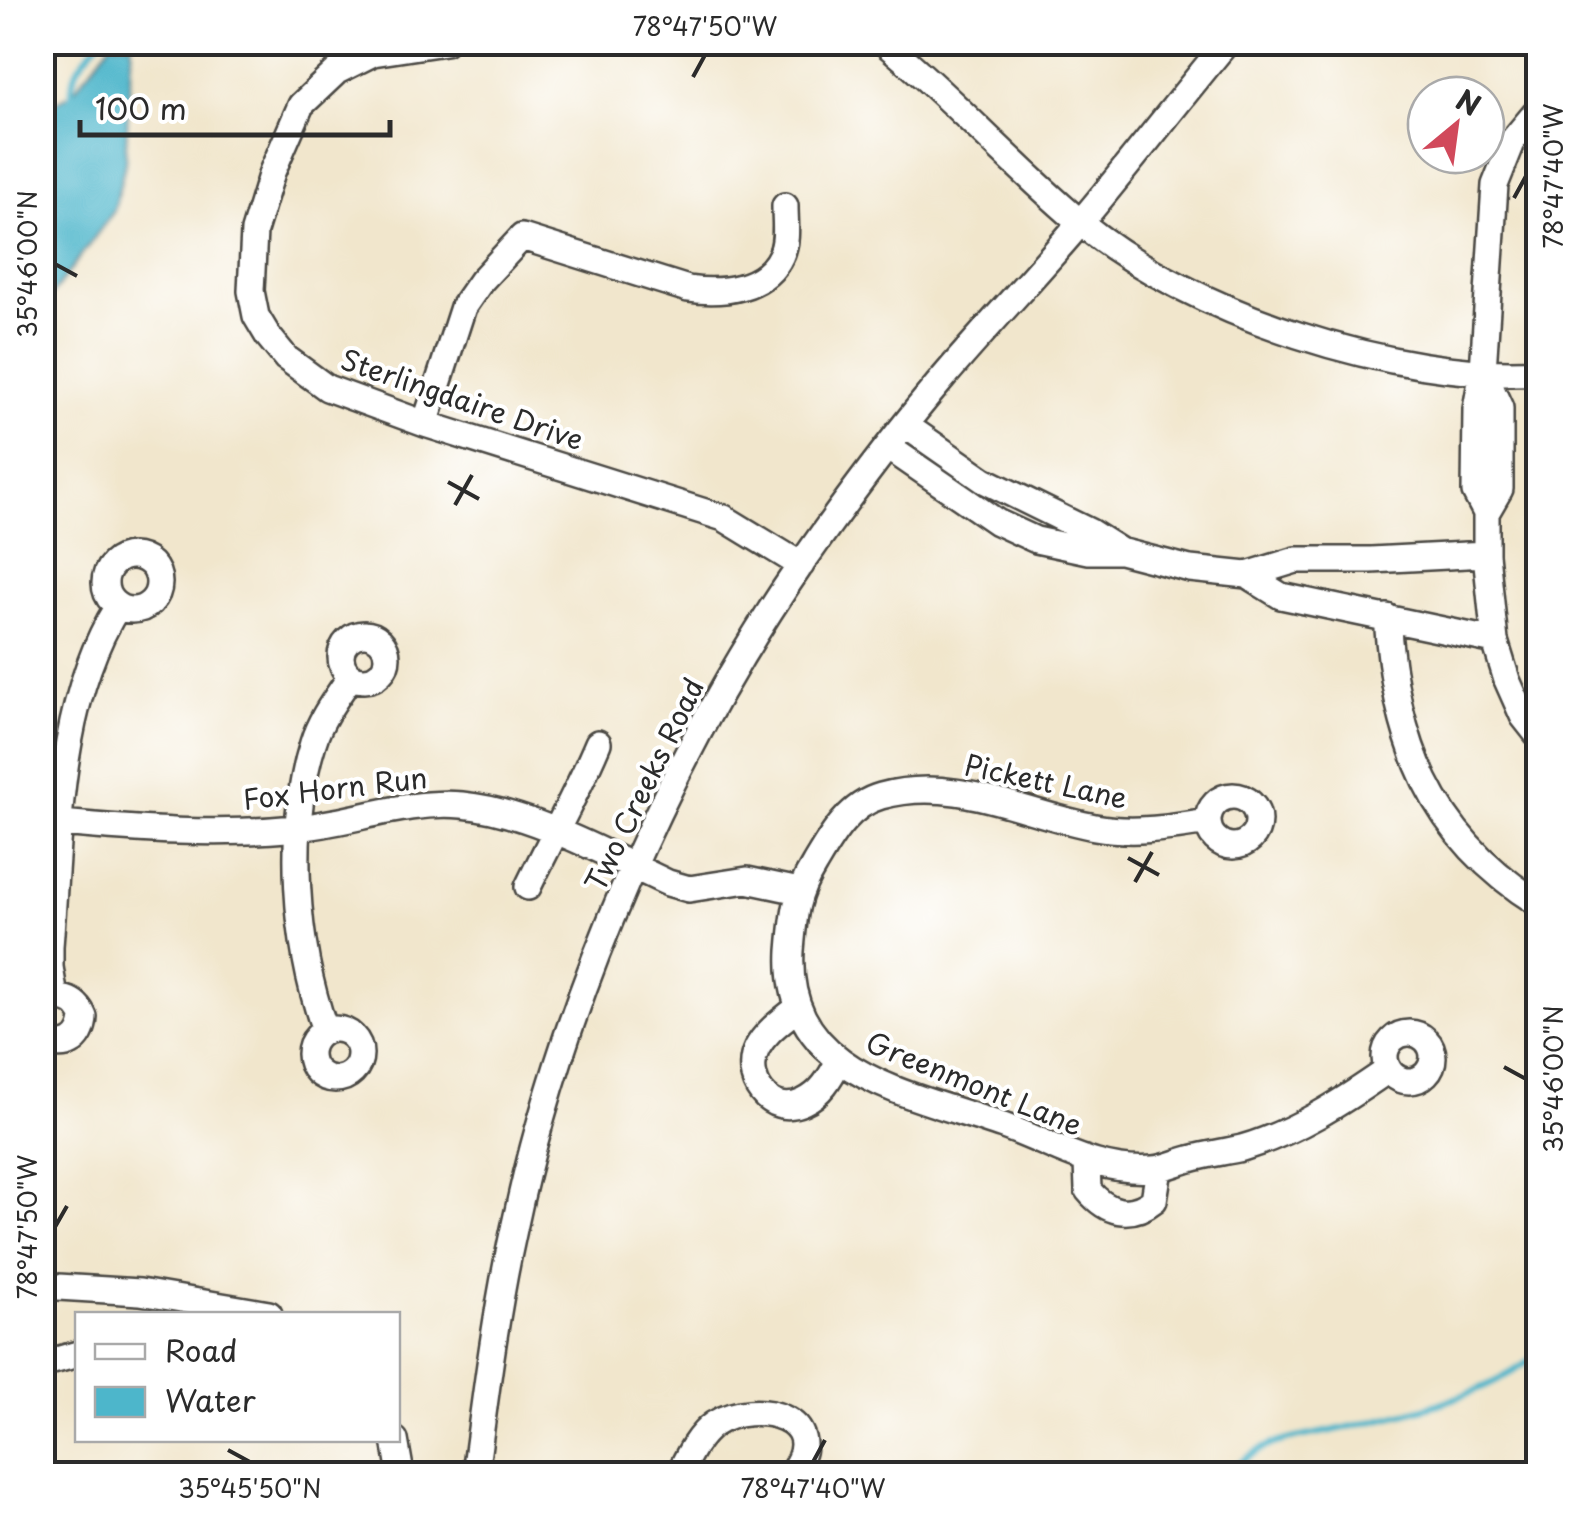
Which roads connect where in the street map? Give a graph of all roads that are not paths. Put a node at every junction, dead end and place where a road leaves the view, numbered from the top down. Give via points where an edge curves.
1 (445, 42) edge
2 (884, 42) edge
3 (1227, 42) edge
4 (1538, 110) edge
5 (785, 206) dead end
6 (1080, 222) junction
7 (1483, 371) junction
8 (1538, 372) edge
9 (425, 424) junction
10 (904, 425) junction
11 (888, 447) junction
12 (1120, 551) junction
13 (1486, 554) junction
14 (801, 565) junction
15 (1246, 575) junction
16 (118, 606) dead end
17 (1387, 617) junction
18 (1495, 641) junction
19 (351, 676) dead end
20 (1538, 735) edge
21 (598, 743) dead end
22 (1208, 822) dead end
23 (60, 823) junction
24 (297, 828) junction
25 (554, 832) junction
26 (634, 867) junction
27 (528, 888) dead end
28 (798, 891) junction
29 (1538, 904) edge
30 (49, 1002) edge
31 (796, 1009) junction
32 (326, 1030) dead end
33 (42, 1038) edge
34 (839, 1061) junction
35 (1388, 1070) dead end
36 (1087, 1162) junction
37 (1159, 1169) junction
38 (42, 1286) edge
39 (140, 1292) junction
40 (125, 1312) edge
41 (257, 1312) edge
42 (75, 1355) edge
43 (42, 1364) edge
44 (395, 1442) edge
45 (401, 1474) edge
46 (475, 1474) edge
47 (679, 1474) edge
48 (791, 1474) edge

1 - 9 street, Sterlingdaire Drive via 373,54 337,71 301,105 272,172 251,260 256,316 286,358 327,388
2 - 6 street
3 - 6 street, Two Creeks Road
4 - 7 street via 1513,140 1495,185
5 - 9 street via 781,257 768,274 731,290 688,289 522,237 462,307
6 - 7 street via 1234,312 1362,352
6 - 10 street, Two Creeks Road
7 - 8 street
7 - 13 street via 1475,492 1486,512
9 - 14 street, Sterlingdaire Drive via 724,518
10 - 11 street, Two Creeks Road
10 - 12 street via 984,480
11 - 12 street via 1015,532 1088,551
11 - 14 street, Two Creeks Road
12 - 15 street
13 - 15 street via 1296,560
13 - 18 street
14 - 26 street, Two Creeks Road via 720,698
15 - 17 street via 1281,596
16 - 23 street via 84,687
17 - 18 street
17 - 29 street via 1391,680 1406,734 1444,820 1503,880
18 - 20 street via 1515,698
19 - 24 street via 313,740
21 - 25 street
22 - 28 street, Pickett Lane via 1119,830 964,792 881,796 843,820
23 - 24 street, Fox Horn Run via 184,831
23 - 30 street
24 - 25 street, Fox Horn Run via 461,805
24 - 32 street via 305,952
25 - 26 street, Fox Horn Run
25 - 27 street
26 - 28 street via 689,889 747,880
26 - 46 street, Two Creeks Road via 563,1050 530,1160 492,1345
28 - 31 street via 791,960
30 - 33 street via 75,1003 84,1027 65,1046
31 - 34 street, Greenmont Lane
31 - 34 street, Greenmont Lane via 756,1050 754,1084 770,1101 800,1104 826,1084
34 - 36 street, Greenmont Lane via 881,1084
35 - 37 street, Greenmont Lane via 1286,1132
36 - 37 street, Greenmont Lane
36 - 37 street, Greenmont Lane via 1088,1190 1110,1210 1124,1212 1154,1200
38 - 39 street
39 - 40 street
39 - 41 street
42 - 43 street
44 - 45 street
47 - 48 street via 716,1422 772,1412 788,1418 802,1439

